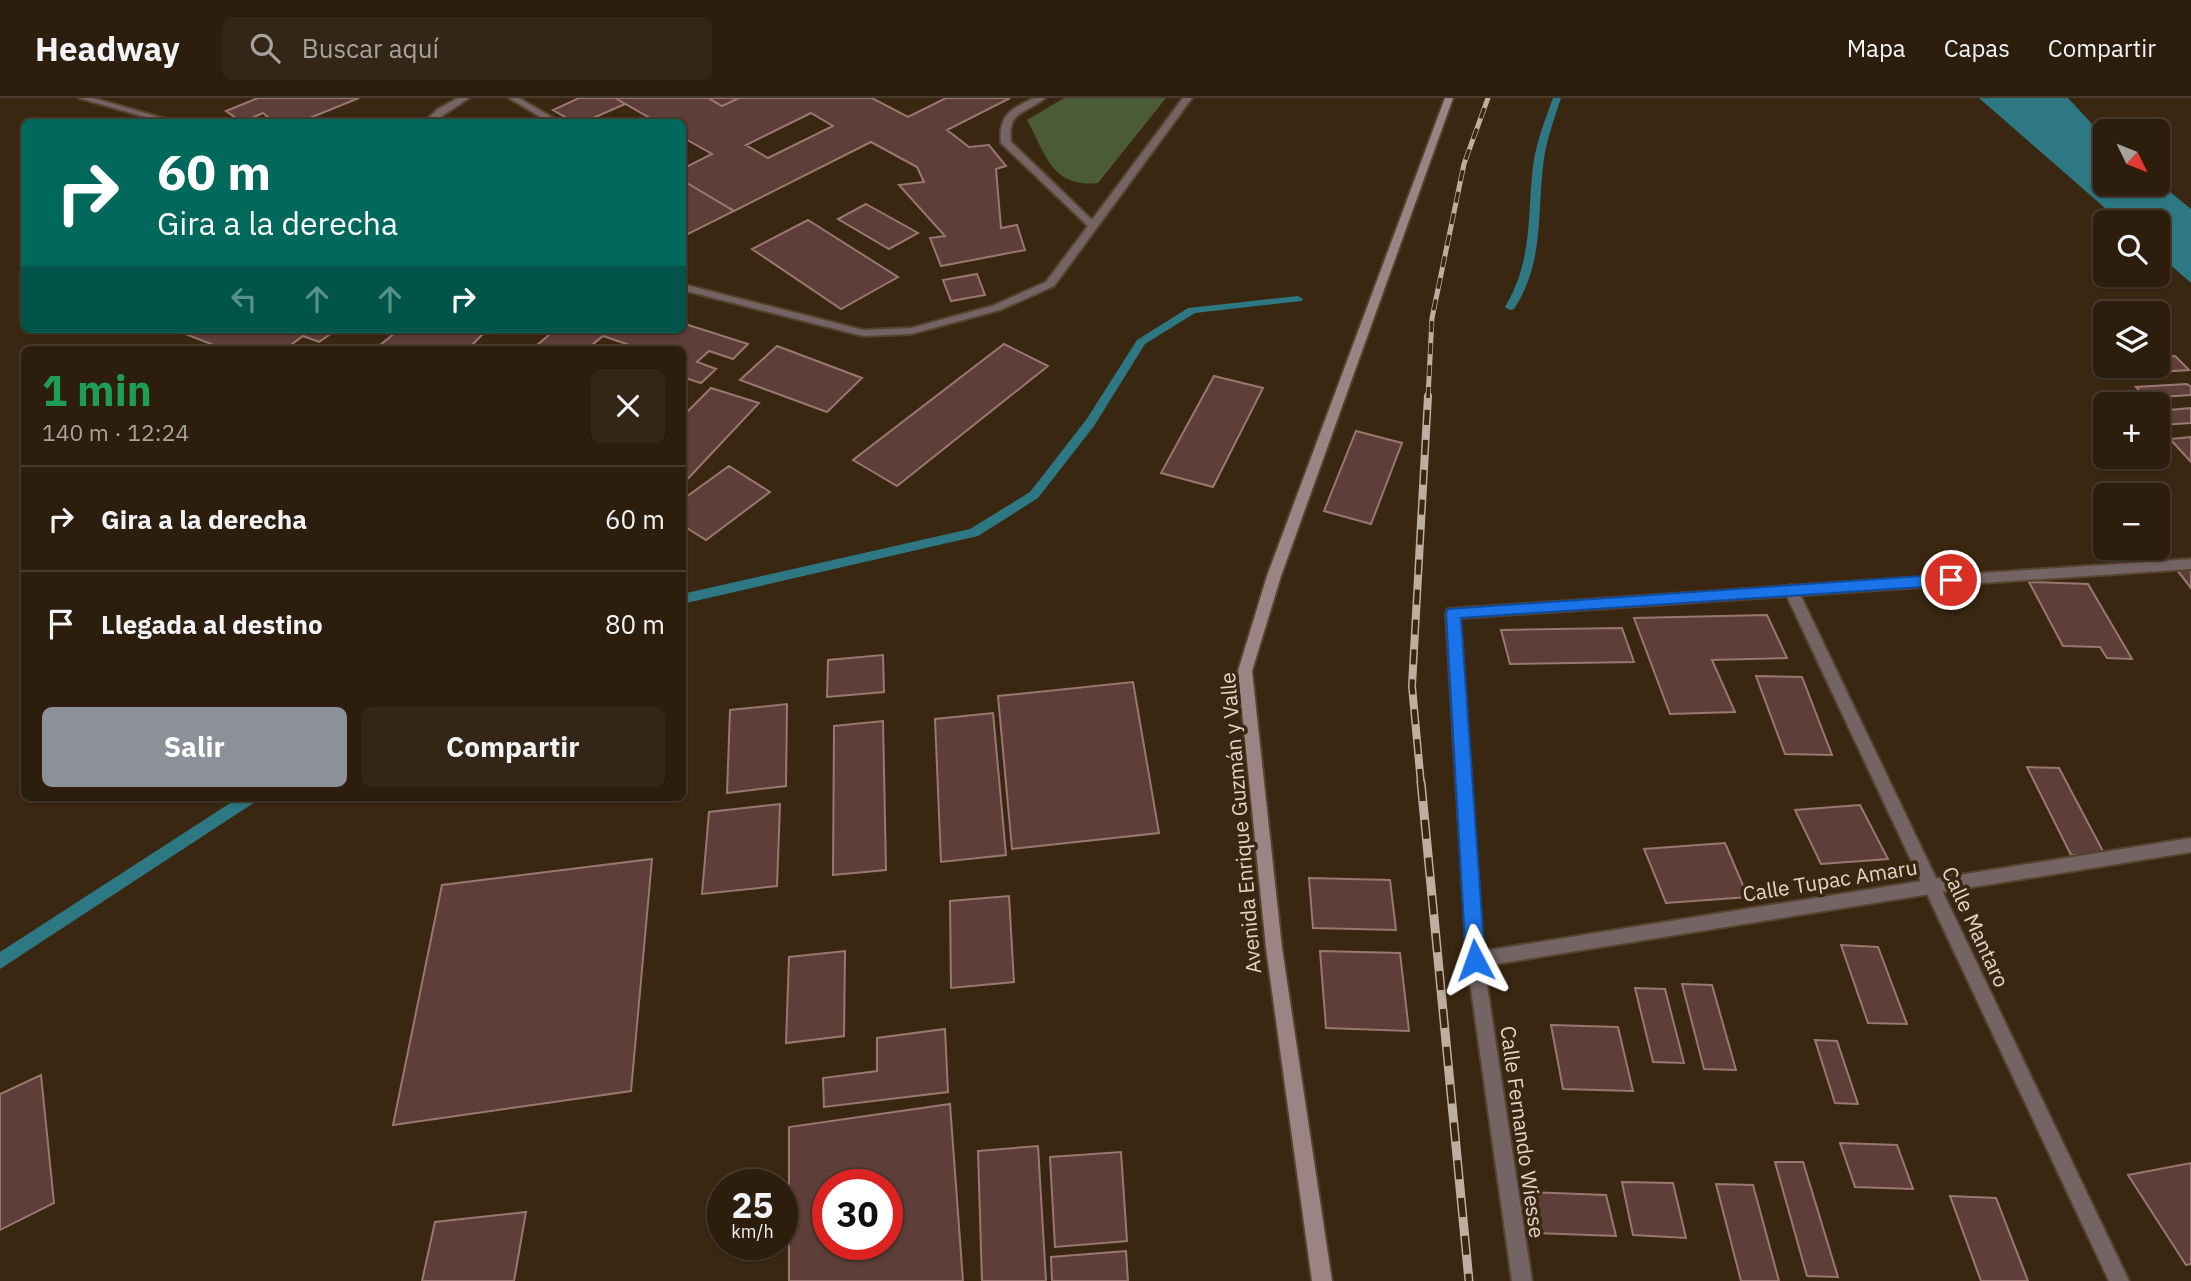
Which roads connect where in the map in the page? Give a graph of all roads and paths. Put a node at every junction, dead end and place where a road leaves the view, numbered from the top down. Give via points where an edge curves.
1 (83, 98) edge
2 (465, 98) edge
3 (513, 98) edge
4 (1041, 98) edge
5 (1188, 98) edge
6 (1448, 98) edge
7 (160, 119) edge
8 (432, 119) edge
9 (550, 119) edge
10 (1094, 227) junction
11 (686, 288) edge
12 (2191, 564) edge
13 (1791, 590) junction
14 (2191, 845) edge
15 (1932, 886) junction
16 (1475, 960) junction
17 (1322, 1281) edge
18 (1522, 1281) edge
19 (2119, 1281) edge

1 - 7 street
2 - 8 street
3 - 9 street
4 - 10 street via 1010,114 1003,128 1006,142
5 - 10 street
6 - 17 street, Avenida Enrique Guzmán y Valle via 1274,576 1245,671 1273,948
10 - 11 street via 1050,284 996,308 911,331 863,333
12 - 13 street
13 - 15 street, Calle Mantaro
13 - 16 street, Calle Fernando Wiesse via 1453,613
14 - 15 street, Calle Tupac Amaru
15 - 16 street, Calle Tupac Amaru
15 - 19 street, Calle Mantaro
16 - 18 street, Calle Fernando Wiesse

